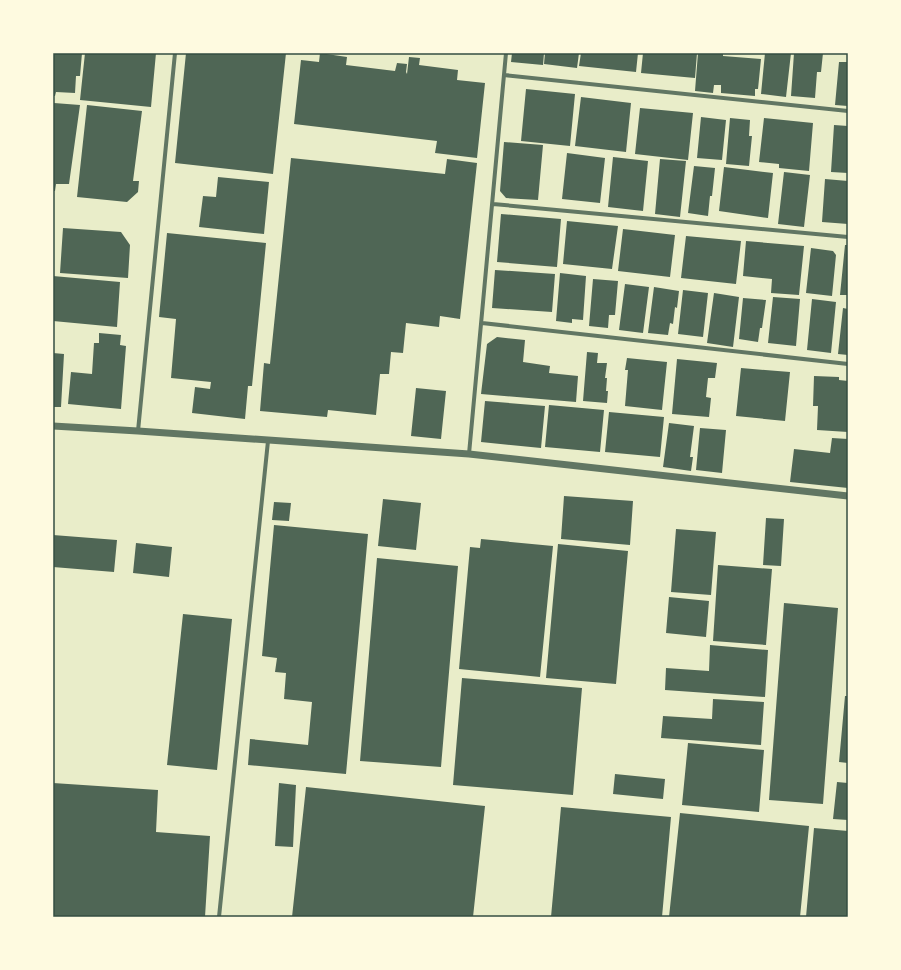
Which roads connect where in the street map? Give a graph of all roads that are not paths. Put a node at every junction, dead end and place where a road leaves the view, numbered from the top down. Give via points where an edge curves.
1 (175, 53) edge
2 (506, 53) edge
3 (504, 75) junction
4 (848, 111) edge
5 (493, 204) junction
6 (848, 237) edge
7 (482, 323) junction
8 (848, 364) edge
9 (53, 426) edge
10 (138, 430) junction
11 (268, 441) junction
12 (469, 454) junction
13 (848, 496) edge
14 (219, 917) edge

1 - 10 street
2 - 3 street
3 - 4 street
3 - 5 street
5 - 6 street
5 - 7 street
7 - 8 street
7 - 12 street
9 - 10 street
10 - 11 street
11 - 12 street
11 - 14 street
12 - 13 street

